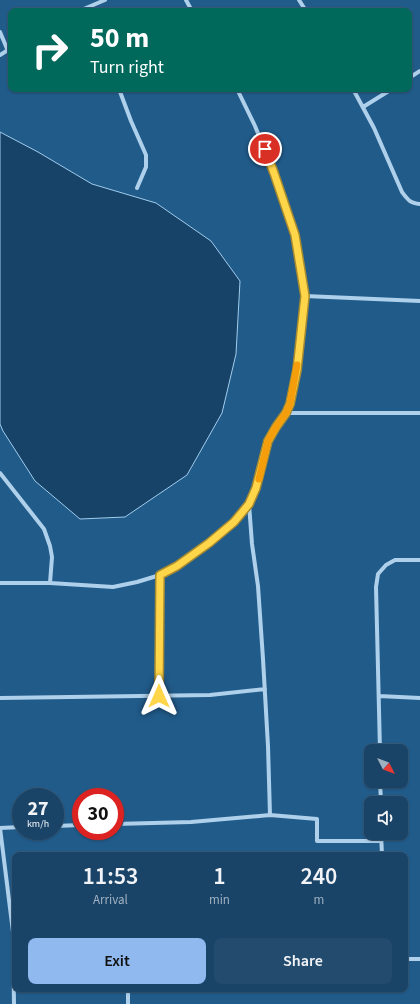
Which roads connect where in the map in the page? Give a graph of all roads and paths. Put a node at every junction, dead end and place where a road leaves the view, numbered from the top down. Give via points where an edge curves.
1 (105, 0) edge
2 (90, 8) edge
3 (0, 32) edge
4 (8, 46) edge
5 (120, 92) edge
6 (238, 92) edge
7 (355, 92) edge
8 (387, 92) edge
9 (363, 107) junction
10 (137, 188) dead end
11 (420, 204) edge
12 (305, 296) junction
13 (420, 302) edge
14 (286, 413) junction
15 (420, 413) edge
16 (0, 473) edge
17 (249, 504) junction
18 (420, 560) edge
19 (160, 575) junction
20 (0, 583) edge
21 (50, 583) junction
22 (265, 689) junction
23 (159, 696) junction
24 (379, 696) junction
25 (0, 698) edge
26 (420, 698) edge
27 (380, 744) edge
28 (270, 815) junction
29 (124, 824) edge
30 (12, 827) edge
31 (0, 828) edge
32 (382, 841) joint
33 (382, 852) edge
34 (12, 917) edge
35 (408, 958) edge
36 (420, 959) edge
37 (14, 992) edge
38 (128, 992) edge
39 (14, 1004) edge
40 (128, 1004) edge

1 - 2 street
3 - 4 street
5 - 10 street via 146,155 146,167
6 - 12 street via 274,173 295,235
7 - 9 street
8 - 9 street
9 - 11 street via 402,192 408,200
12 - 13 street
12 - 14 street via 297,370
14 - 15 street
14 - 17 street via 268,441 256,488
16 - 21 street via 44,529 52,557
17 - 19 street via 234,522 209,543
17 - 22 street
18 - 24 street via 395,560 378,574 376,586
19 - 21 street via 113,588
19 - 23 street
20 - 21 street
22 - 23 street via 210,695
22 - 28 street
23 - 25 street
24 - 26 street
24 - 27 street
28 - 29 street via 190,822
28 - 32 street via 318,819 318,841
30 - 31 street
31 - 34 street
32 - 33 street
35 - 36 street
37 - 39 street
38 - 40 street

